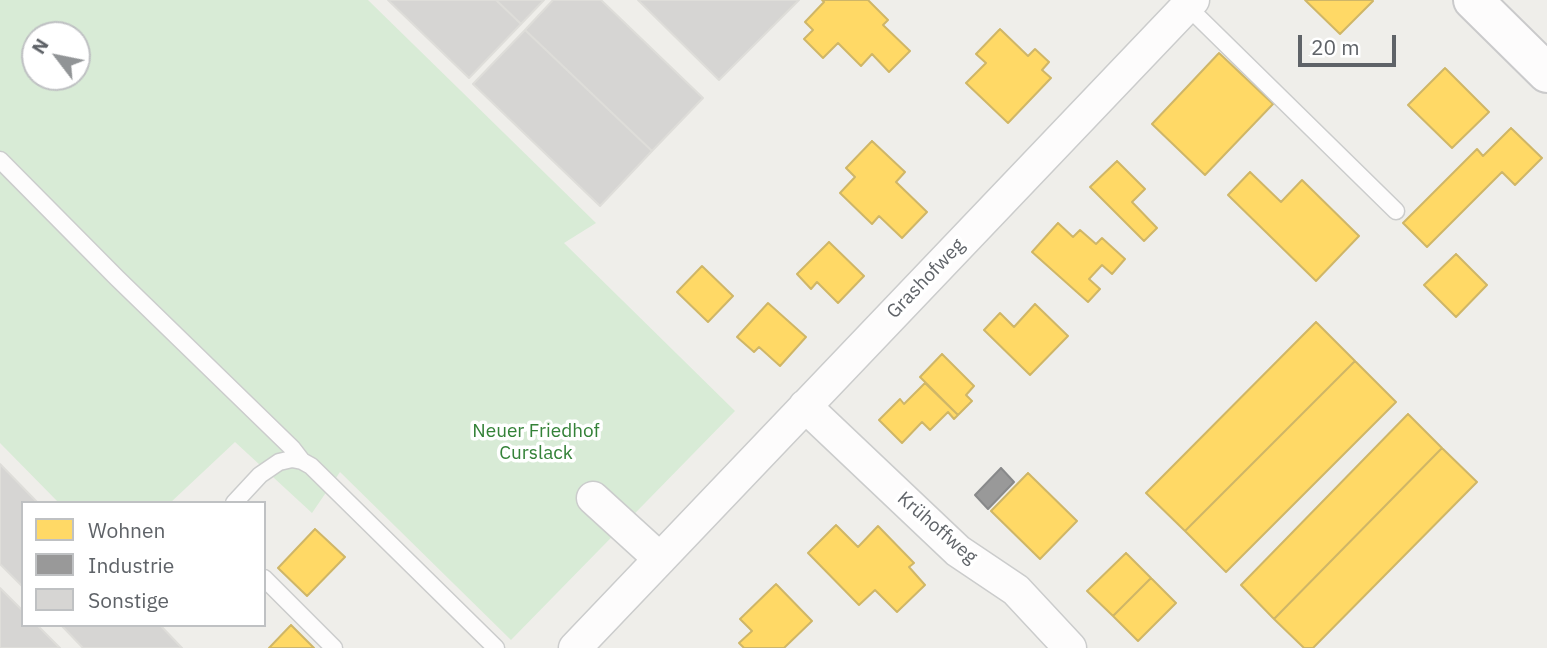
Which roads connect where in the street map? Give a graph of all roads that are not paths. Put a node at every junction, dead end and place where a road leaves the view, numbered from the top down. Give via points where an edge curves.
1 (1472, 0) edge
2 (1190, 3) edge
3 (1547, 73) edge
4 (0, 160) edge
5 (1396, 211) dead end
6 (805, 406) junction
7 (302, 461) junction
8 (593, 498) dead end
9 (236, 501) edge
10 (660, 559) junction
11 (266, 580) edge
12 (334, 648) edge
13 (496, 648) edge
14 (575, 648) edge
15 (1070, 648) edge

1 - 3 main road
2 - 5 lane
2 - 6 street, Grashofweg
4 - 7 lane
6 - 10 street, Grashofweg
6 - 15 street, Krühoffweg via 958,551 1016,590
7 - 9 lane via 279,462
7 - 13 lane
8 - 10 street
10 - 14 street, Grashofweg
11 - 12 lane

